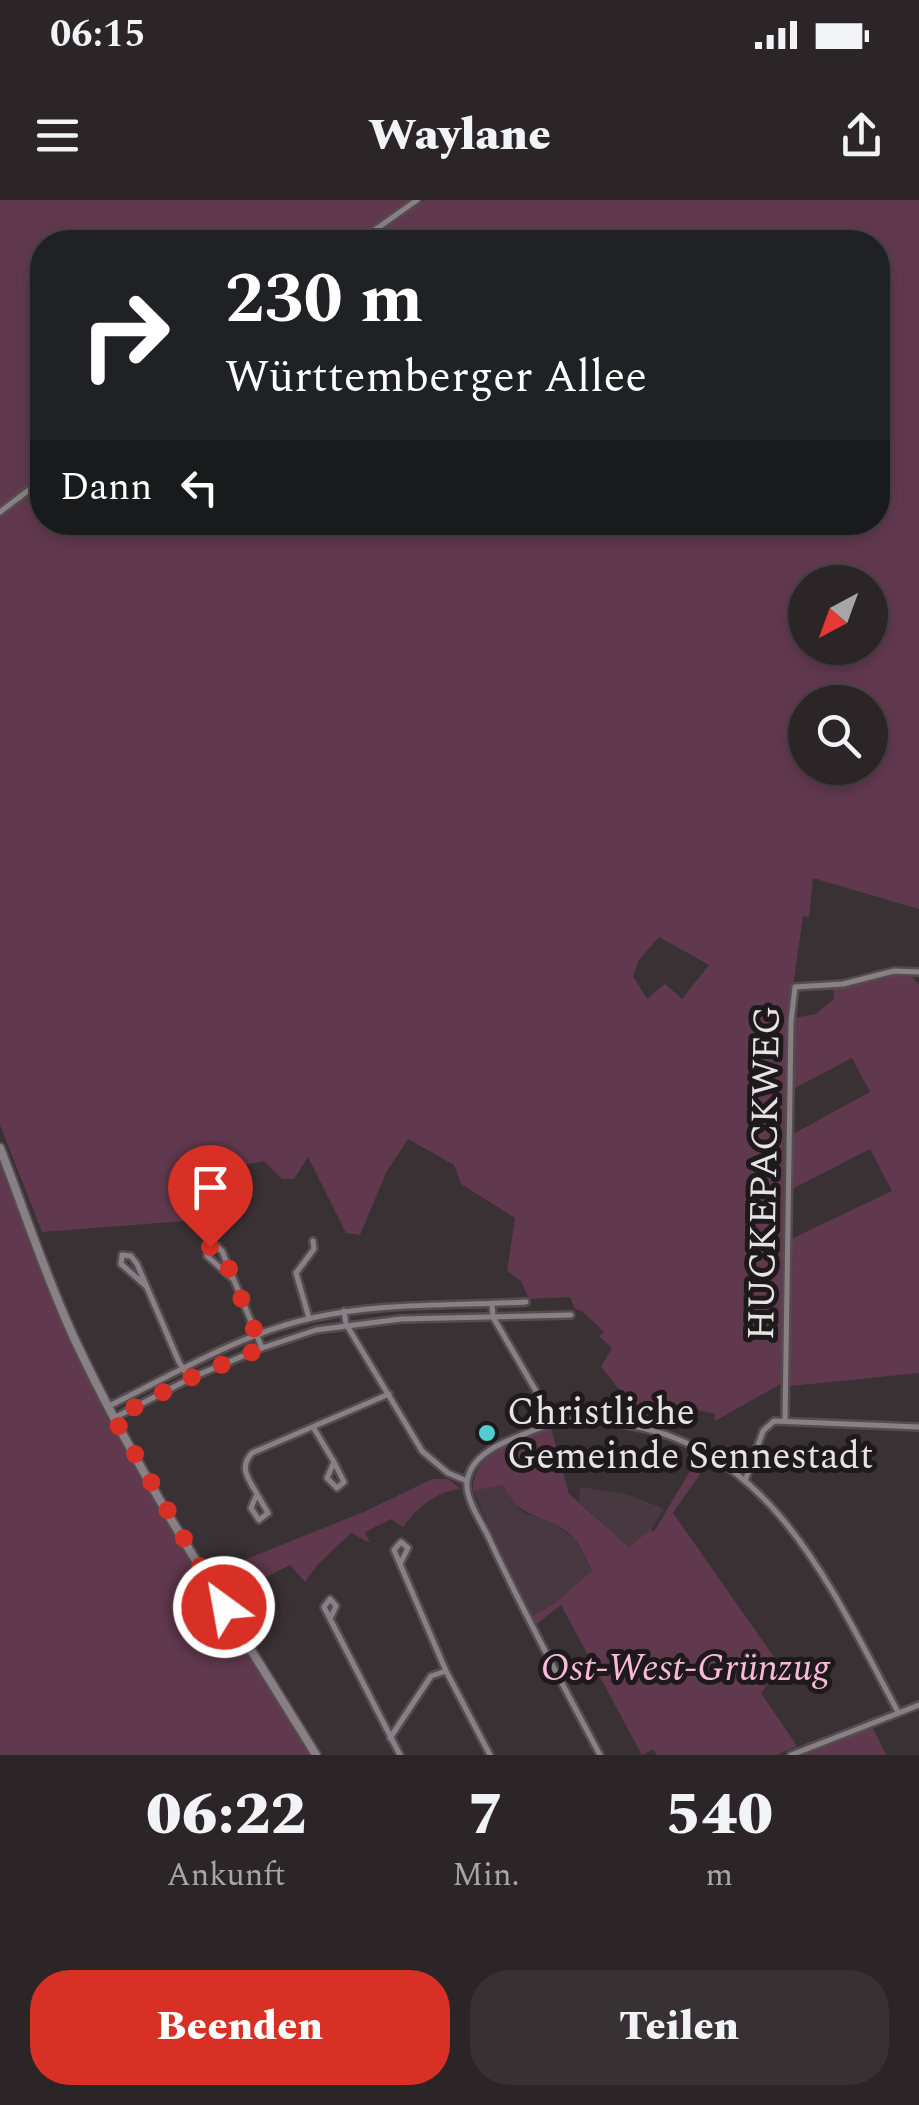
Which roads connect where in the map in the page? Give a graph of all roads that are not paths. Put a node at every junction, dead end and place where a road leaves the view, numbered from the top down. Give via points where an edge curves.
1 (417, 200) edge
2 (375, 230) edge
3 (30, 489) edge
4 (0, 512) edge
5 (919, 972) edge
6 (0, 1148) edge
7 (313, 1241) dead end
8 (234, 1279) junction
9 (146, 1286) junction
10 (526, 1302) dead end
11 (492, 1304) junction
12 (344, 1312) junction
13 (571, 1315) dead end
14 (493, 1317) junction
15 (309, 1318) junction
16 (346, 1324) junction
17 (258, 1336) junction
18 (262, 1348) junction
19 (184, 1367) junction
20 (190, 1378) junction
21 (389, 1394) junction
22 (108, 1406) junction
23 (114, 1418) junction
24 (785, 1421) junction
25 (554, 1422) junction
26 (313, 1427) junction
27 (919, 1428) edge
28 (334, 1462) junction
29 (467, 1481) junction
30 (744, 1481) junction
31 (258, 1494) dead end
32 (400, 1564) dead end
33 (330, 1620) dead end
34 (446, 1671) junction
35 (919, 1705) edge
36 (898, 1712) junction
37 (390, 1738) junction
38 (316, 1755) edge
39 (400, 1755) edge
40 (490, 1755) edge
41 (600, 1755) edge
42 (791, 1755) edge

1 - 2 street
3 - 4 street
5 - 24 street, HUCKEPACKWEG via 794,987
6 - 22 street via 62,1311
7 - 15 street via 296,1272
8 - 8 street via 222,1252 210,1247 206,1256
8 - 17 street
9 - 9 street via 131,1256 122,1256 120,1264
9 - 19 street
10 - 11 street
11 - 12 street
11 - 14 street
12 - 15 street
12 - 16 street
13 - 14 street
14 - 16 street
14 - 25 street
15 - 17 street
16 - 18 street
16 - 21 street
17 - 18 street
17 - 19 street
18 - 20 street
19 - 20 street
19 - 22 street
20 - 23 street
21 - 26 street
21 - 29 street via 422,1451
22 - 23 street
23 - 38 street
24 - 27 street
24 - 30 street via 763,1431
25 - 29 street via 481,1456
25 - 30 street via 601,1422 662,1434
26 - 28 street
26 - 31 street via 247,1458 244,1472
28 - 28 street via 327,1478 337,1488 344,1482
29 - 41 street via 504,1570
30 - 36 street via 805,1545
32 - 34 street
33 - 37 street
34 - 37 street via 431,1676
34 - 40 street
35 - 36 street
36 - 42 street
37 - 39 street

